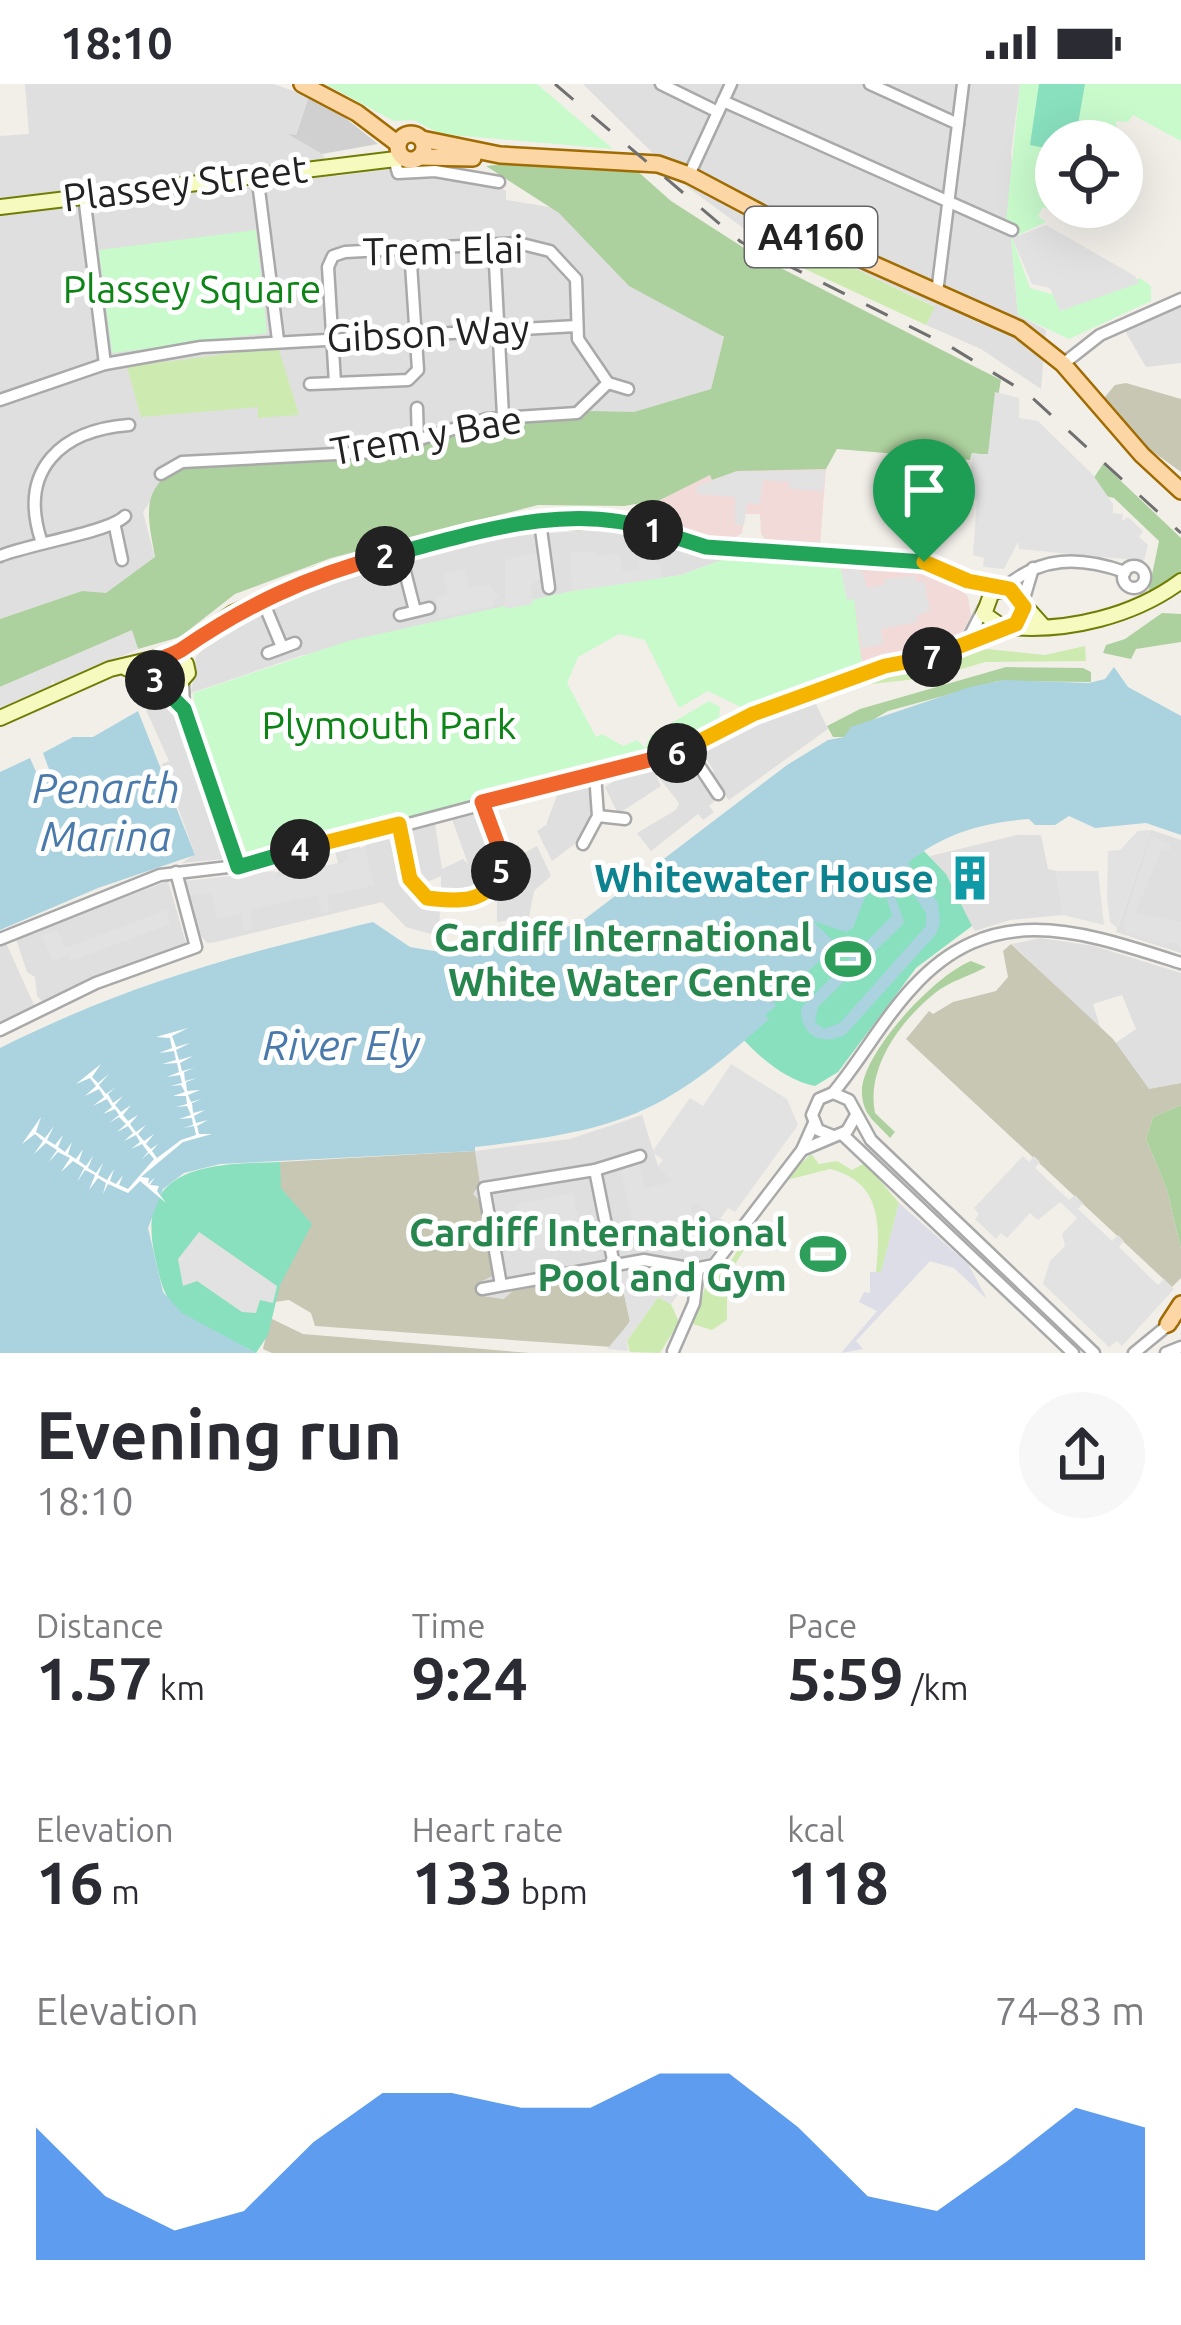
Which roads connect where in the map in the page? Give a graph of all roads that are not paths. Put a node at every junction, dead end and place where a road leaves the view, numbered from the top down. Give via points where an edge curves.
1 (302, 84) edge
2 (661, 84) edge
3 (730, 84) edge
4 (870, 84) edge
5 (963, 84) edge
6 (720, 106) junction
7 (958, 124) junction
8 (406, 148) junction
9 (257, 174) junction
10 (689, 175) junction
11 (499, 182) dead end
12 (84, 196) junction
13 (949, 202) junction
14 (0, 207) edge
15 (1012, 230) dead end
16 (494, 245) junction
17 (410, 249) junction
18 (937, 293) junction
19 (1181, 299) edge
20 (577, 326) junction
21 (495, 329) junction
22 (417, 332) junction
23 (335, 337) junction
24 (278, 340) junction
25 (105, 364) junction
26 (1063, 364) junction
27 (335, 382) junction
28 (608, 383) junction
29 (310, 384) dead end
30 (628, 389) dead end
31 (0, 400) edge
32 (417, 408) dead end
33 (503, 416) junction
34 (129, 425) dead end
35 (418, 442) junction
36 (161, 474) dead end
37 (1181, 491) edge
38 (125, 516) dead end
39 (540, 522) junction
40 (115, 527) junction
41 (41, 540) junction
42 (400, 552) junction
43 (0, 556) edge
44 (122, 560) dead end
45 (1033, 568) junction
46 (1125, 572) dead end
47 (968, 581) junction
48 (1179, 586) edge
49 (549, 588) dead end
50 (1001, 589) junction
51 (262, 599) junction
52 (1024, 604) junction
53 (984, 606) junction
54 (429, 608) dead end
55 (415, 611) junction
56 (400, 615) dead end
57 (1043, 626) junction
58 (1005, 628) junction
59 (966, 643) junction
60 (268, 653) dead end
61 (180, 659) junction
62 (157, 661) junction
63 (122, 667) junction
64 (183, 683) junction
65 (161, 684) junction
66 (184, 709) junction
67 (0, 718) edge
68 (688, 749) junction
69 (595, 774) junction
70 (718, 794) dead end
71 (482, 802) junction
72 (598, 816) junction
73 (625, 819) dead end
74 (399, 824) junction
75 (583, 844) dead end
76 (238, 867) junction
77 (176, 872) junction
78 (0, 939) edge
79 (1181, 963) edge
80 (0, 1030) edge
81 (855, 1067) junction
82 (833, 1093) junction
83 (849, 1100) junction
84 (855, 1117) junction
85 (814, 1123) junction
86 (837, 1135) junction
87 (802, 1150) junction
88 (640, 1156) dead end
89 (595, 1170) junction
90 (614, 1265) junction
91 (698, 1269) junction
92 (501, 1285) junction
93 (482, 1289) dead end
94 (1181, 1304) edge
95 (1175, 1320) edge
96 (1181, 1347) edge
97 (673, 1351) edge
98 (1073, 1353) edge
99 (1094, 1353) edge
100 (1134, 1353) edge
101 (1166, 1353) edge

1 - 8 main road, A4160
2 - 6 street
3 - 6 street
4 - 7 street
5 - 7 street
6 - 10 street
6 - 13 street
7 - 13 street
8 - 9 street, Plassey Street
8 - 10 main road, A4160 via 649,163
8 - 11 street via 398,173
9 - 12 street, Plassey Street
9 - 24 street
10 - 18 main road, A4160
12 - 14 street, Plassey Street
12 - 25 street
13 - 15 street
13 - 18 street
16 - 17 street, Trem Elai
16 - 20 street, Trem Elai via 529,244 560,259 580,293
16 - 21 street
17 - 22 street
17 - 23 street, Trem Elai via 334,256 328,267
18 - 26 main road, A4160 via 1018,329
19 - 26 street via 1100,335
20 - 21 street, Gibson Way
20 - 28 street
21 - 22 street, Gibson Way
21 - 33 street
22 - 23 street, Gibson Way
22 - 27 street via 418,370 408,380
23 - 24 street, Gibson Way
23 - 27 street
24 - 25 street, Gibson Way
25 - 31 street, Gibson Way
26 - 37 main road, A4160
27 - 29 street
28 - 30 street
28 - 33 street, Trem y Bae via 578,412
32 - 35 street
33 - 35 street, Trem y Bae
34 - 41 street via 83,433 58,449 37,488
35 - 36 street, Trem y Bae via 376,452 182,462
38 - 40 street
39 - 42 street
39 - 47 street via 610,520 706,547 912,560
39 - 49 street
40 - 41 street
40 - 44 street
41 - 43 street
42 - 51 street
42 - 55 street
45 - 46 street via 1060,561
45 - 50 street
45 - 52 street
47 - 50 street
47 - 53 street
48 - 57 street via 1113,615
50 - 52 street
50 - 53 street
51 - 60 street via 288,645
51 - 61 street
52 - 57 street
52 - 58 street via 1022,619
53 - 58 street via 987,619
53 - 59 street
54 - 55 street
55 - 56 street
57 - 58 street
58 - 59 street
59 - 68 street via 747,716
61 - 62 street
61 - 64 street
62 - 63 street
62 - 65 street
63 - 65 street
63 - 67 street
64 - 65 street
64 - 66 street
65 - 66 street
66 - 76 street
68 - 69 street
68 - 70 street
69 - 71 street
69 - 72 street
71 - 74 street
71 - 74 street via 503,862 480,898 417,892
72 - 73 street
72 - 75 street
74 - 76 street
76 - 77 street
77 - 78 street
77 - 80 street via 196,947
79 - 81 street via 1067,930 997,935 925,975
81 - 82 street
81 - 83 street
82 - 83 street
82 - 85 street via 815,1103
83 - 84 street
84 - 86 street
84 - 99 street
85 - 86 street
85 - 87 street
86 - 87 street
86 - 98 street
87 - 91 street via 722,1259
88 - 89 street
89 - 90 street
89 - 92 street via 484,1188
90 - 91 street via 654,1259
90 - 92 street
91 - 97 street
92 - 93 street
94 - 95 main road
95 - 100 street
96 - 101 street

